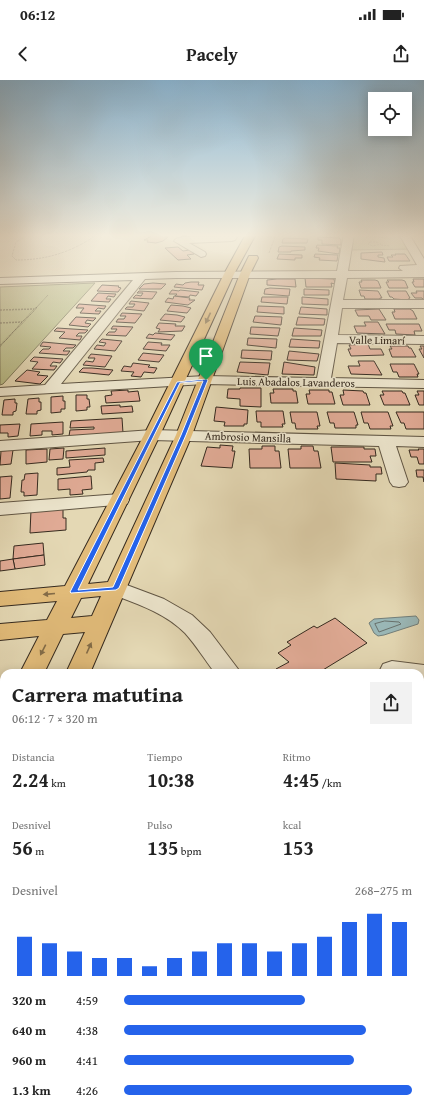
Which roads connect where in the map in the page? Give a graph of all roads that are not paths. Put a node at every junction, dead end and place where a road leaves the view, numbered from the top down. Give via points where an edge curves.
1 (138, 282) edge
2 (233, 282) edge
3 (236, 282) edge
4 (341, 282) edge
5 (337, 304) junction
6 (424, 304) edge
7 (331, 339) junction
8 (424, 340) edge
9 (206, 380) junction
10 (179, 382) junction
11 (323, 383) junction
12 (424, 384) edge
13 (49, 390) junction
14 (0, 392) edge
15 (184, 435) junction
16 (152, 436) junction
17 (386, 441) junction
18 (424, 442) edge
19 (0, 446) edge
20 (399, 482) dead end
21 (120, 500) junction
22 (0, 509) edge
23 (116, 588) junction
24 (73, 592) junction
25 (0, 599) edge
26 (100, 623) junction
27 (54, 627) junction
28 (0, 632) edge
29 (34, 669) edge
30 (80, 669) edge
31 (225, 669) edge

1 - 13 street
2 -> 10 main road
3 - 9 main road
4 - 5 street
5 - 6 street
5 - 7 street
7 - 8 street, Valle Limarí
7 - 11 street
9 - 10 street, Luis Abadalos Lavanderos
9 - 11 street, Luis Abadalos Lavanderos
9 - 15 main road
10 - 13 street, Luis Abadalos Lavanderos
10 - 16 main road
11 - 12 street, Luis Abadalos Lavanderos
13 - 14 street, Luis Abadalos Lavanderos
15 - 16 street, Ambrosio Mansilla
15 - 17 street, Ambrosio Mansilla
15 - 23 main road
16 - 19 street, Ambrosio Mansilla
16 - 21 main road
17 - 18 street, Ambrosio Mansilla
17 - 20 street
21 - 22 street
21 - 24 main road
23 - 24 main road
23 - 26 main road
23 - 31 street via 175,614 193,628
24 -> 25 main road
24 - 27 main road
26 - 27 main road
30 -> 26 main road
27 - 28 main road
27 -> 29 main road

